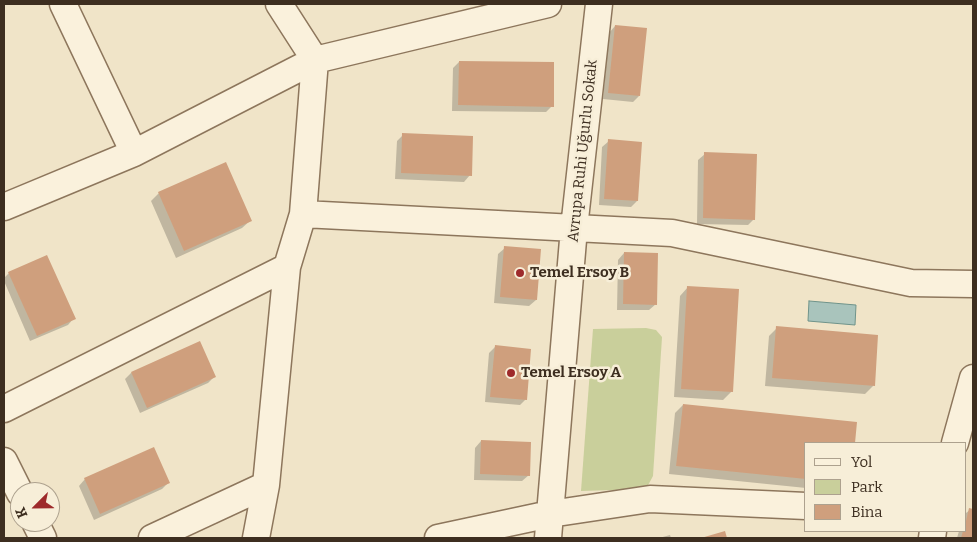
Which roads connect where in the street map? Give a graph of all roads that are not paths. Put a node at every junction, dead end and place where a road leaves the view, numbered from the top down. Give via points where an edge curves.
1 (62, 4) edge
2 (280, 4) edge
3 (548, 4) edge
4 (599, 4) edge
5 (315, 60) junction
6 (134, 153) junction
7 (4, 207) edge
8 (303, 214) junction
9 (574, 228) junction
10 (287, 267) junction
11 (973, 284) edge
12 (973, 378) edge
13 (4, 409) edge
14 (955, 442) edge
15 (4, 461) edge
16 (14, 482) edge
17 (266, 485) junction
18 (804, 506) edge
19 (549, 526) edge
20 (152, 538) edge
21 (256, 538) edge
22 (438, 538) edge

1 - 6 street
2 - 5 street
3 - 5 street
4 - 9 street, Avrupa Ruhi Uğurlu Sokak
5 - 6 street
5 - 8 street
6 - 7 street
8 - 9 street
8 - 10 street
9 - 11 street via 672,233 911,283
9 - 19 street, Avrupa Ruhi Uğurlu Sokak
10 - 13 street
10 - 17 street
12 - 14 street
15 - 16 street
17 - 20 street
17 - 21 street
18 - 19 street via 650,499
19 - 22 street

